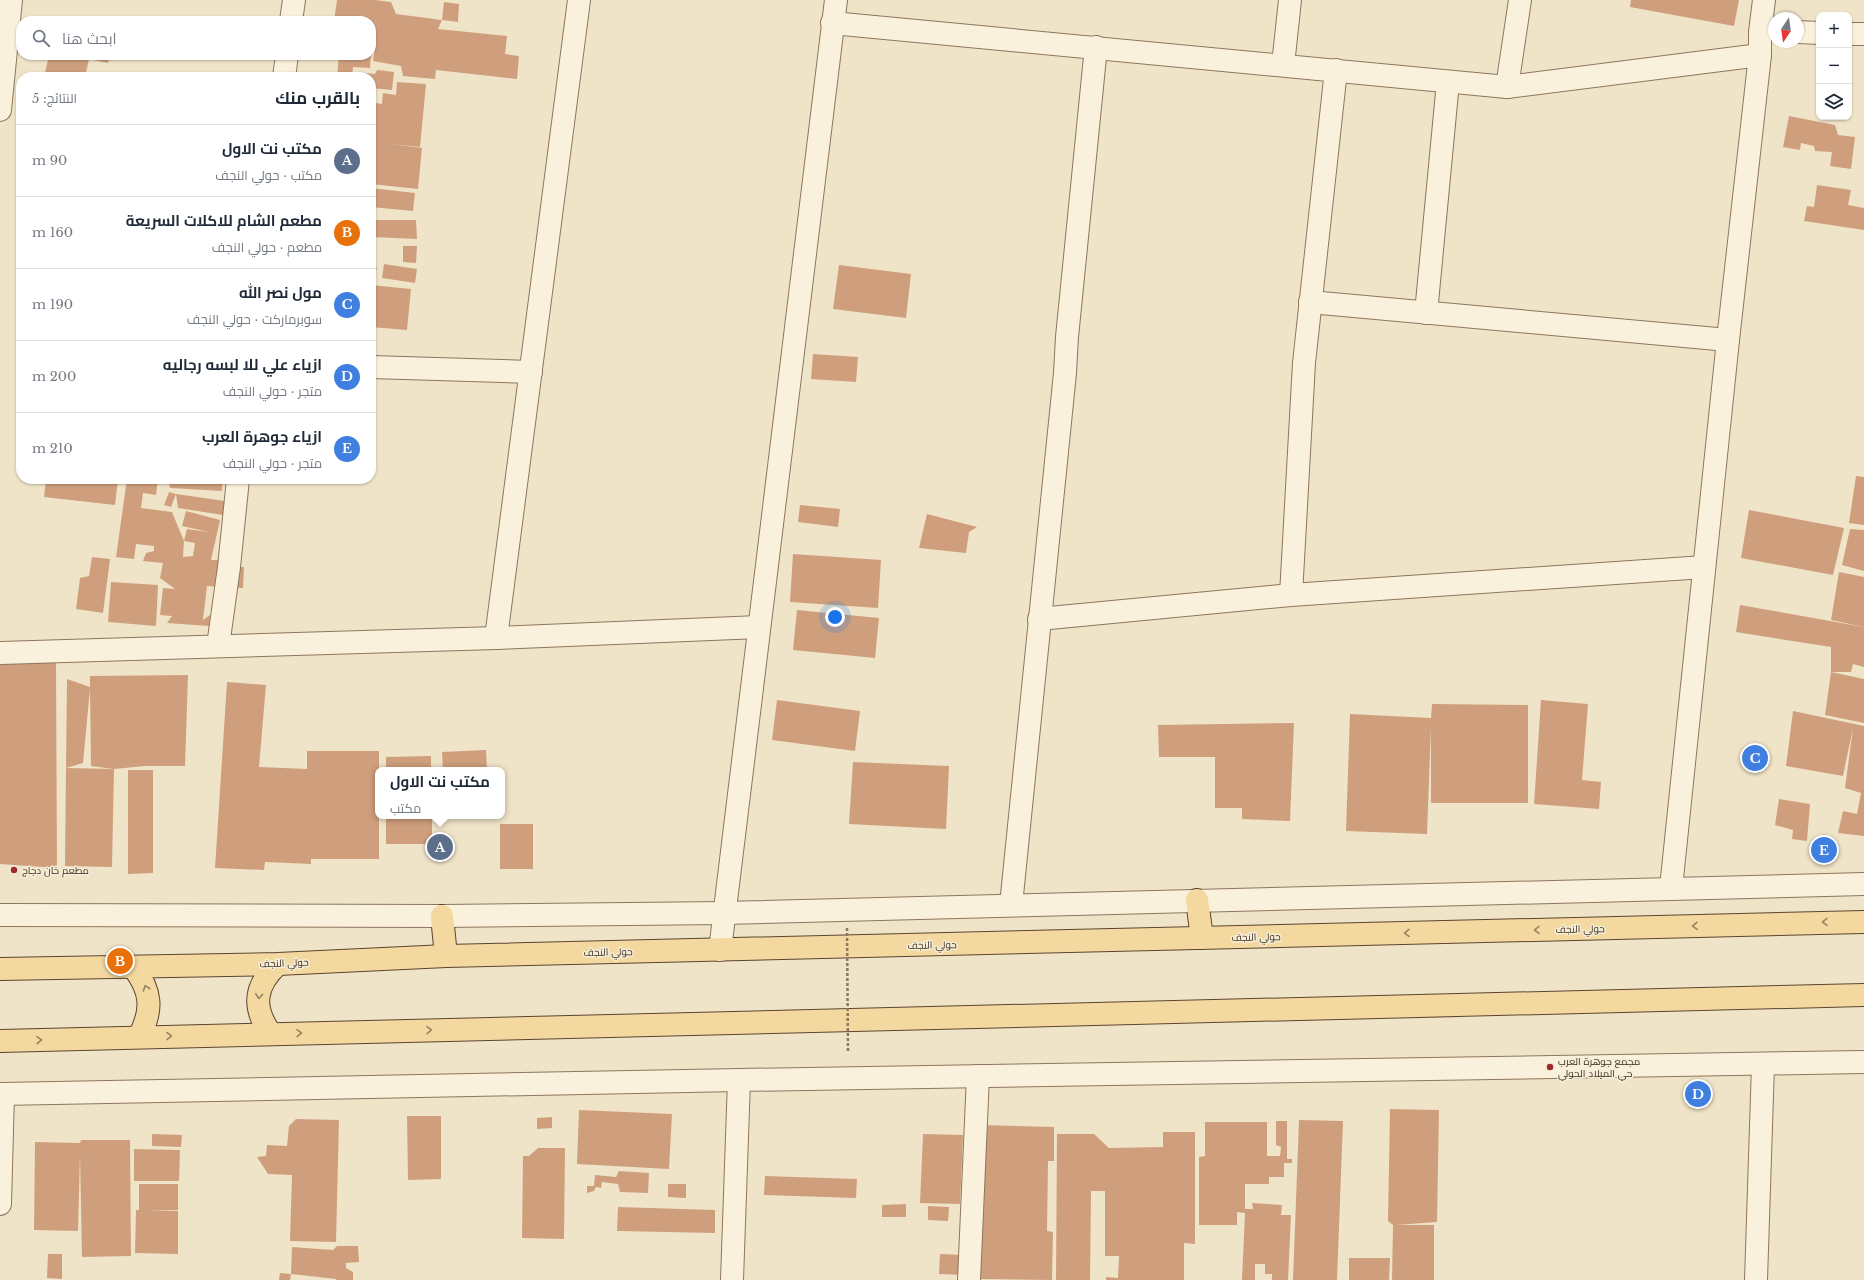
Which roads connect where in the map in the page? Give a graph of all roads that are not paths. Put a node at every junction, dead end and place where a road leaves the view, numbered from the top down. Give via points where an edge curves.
1 (11, 0) edge
2 (294, 0) edge
3 (579, 0) edge
4 (836, 0) edge
5 (1290, 0) edge
6 (1520, 0) edge
7 (1764, 0) edge
8 (292, 16) edge
9 (832, 23) junction
10 (1767, 32) edge
11 (1804, 32) edge
12 (1816, 33) edge
13 (1852, 34) edge
14 (1864, 34) edge
15 (1096, 47) junction
16 (1760, 55) junction
17 (286, 60) edge
18 (1283, 65) junction
19 (1336, 70) junction
20 (285, 72) edge
21 (1448, 82) junction
22 (1507, 87) junction
23 (0, 110) edge
24 (1310, 302) junction
25 (1426, 313) junction
26 (1728, 340) junction
27 (376, 367) edge
28 (530, 372) junction
29 (237, 484) edge
30 (1704, 567) junction
31 (1291, 595) junction
32 (1039, 619) junction
33 (759, 626) junction
34 (496, 638) junction
35 (218, 646) junction
36 (0, 654) edge
37 (1864, 884) edge
38 (1672, 888) junction
39 (1197, 900) junction
40 (1011, 905) junction
41 (724, 912) junction
42 (0, 915) edge
43 (442, 916) junction
44 (1864, 922) edge
45 (1202, 938) junction
46 (720, 950) junction
47 (446, 956) junction
48 (278, 964) junction
49 (133, 967) junction
50 (0, 969) edge
51 (1864, 995) edge
52 (271, 1034) junction
53 (139, 1037) junction
54 (0, 1041) edge
55 (1864, 1062) edge
56 (1763, 1065) junction
57 (978, 1076) junction
58 (739, 1080) junction
59 (2, 1094) edge
60 (0, 1204) edge
61 (732, 1280) edge
62 (969, 1280) edge
63 (1756, 1280) edge

1 - 23 street
2 - 8 street
3 - 28 street
4 - 9 street
5 - 18 street
6 - 22 street
7 - 10 street
9 - 15 street
9 - 33 street
10 - 16 street
11 - 12 street
13 - 14 street
15 - 18 street
15 - 32 street
16 - 22 street
16 - 26 street
17 - 20 street
18 - 19 street
19 - 21 street
19 - 24 street
21 - 22 street
21 - 25 street
24 - 25 street
24 - 31 street via 1304,363
25 - 26 street
26 - 30 street
27 - 28 street
28 - 34 street
29 - 35 street
30 - 31 street
30 - 38 street
31 - 32 street
32 - 40 street
33 - 34 street
33 - 41 street
34 - 35 street
35 - 36 street
37 - 38 street
38 - 39 street
39 - 40 street
39 - 45 main road
40 - 41 street
41 - 43 street
41 - 46 street
42 - 43 street
43 - 47 main road
44 -> 45 main road, حولي النجف
45 - 46 main road, حولي النجف
46 - 47 main road, حولي النجف
47 - 48 main road, حولي النجف
48 - 49 main road, حولي النجف
48 -> 52 main road via 261,984 258,997 258,1011
49 - 50 main road, حولي النجف
53 -> 49 main road via 146,1024 148,994 143,979
52 -> 51 main road
53 -> 52 main road
54 -> 53 main road
55 - 56 street
56 - 57 street
56 - 63 street
57 - 58 street
57 - 62 street
58 - 59 street
58 - 61 street
59 - 60 street

